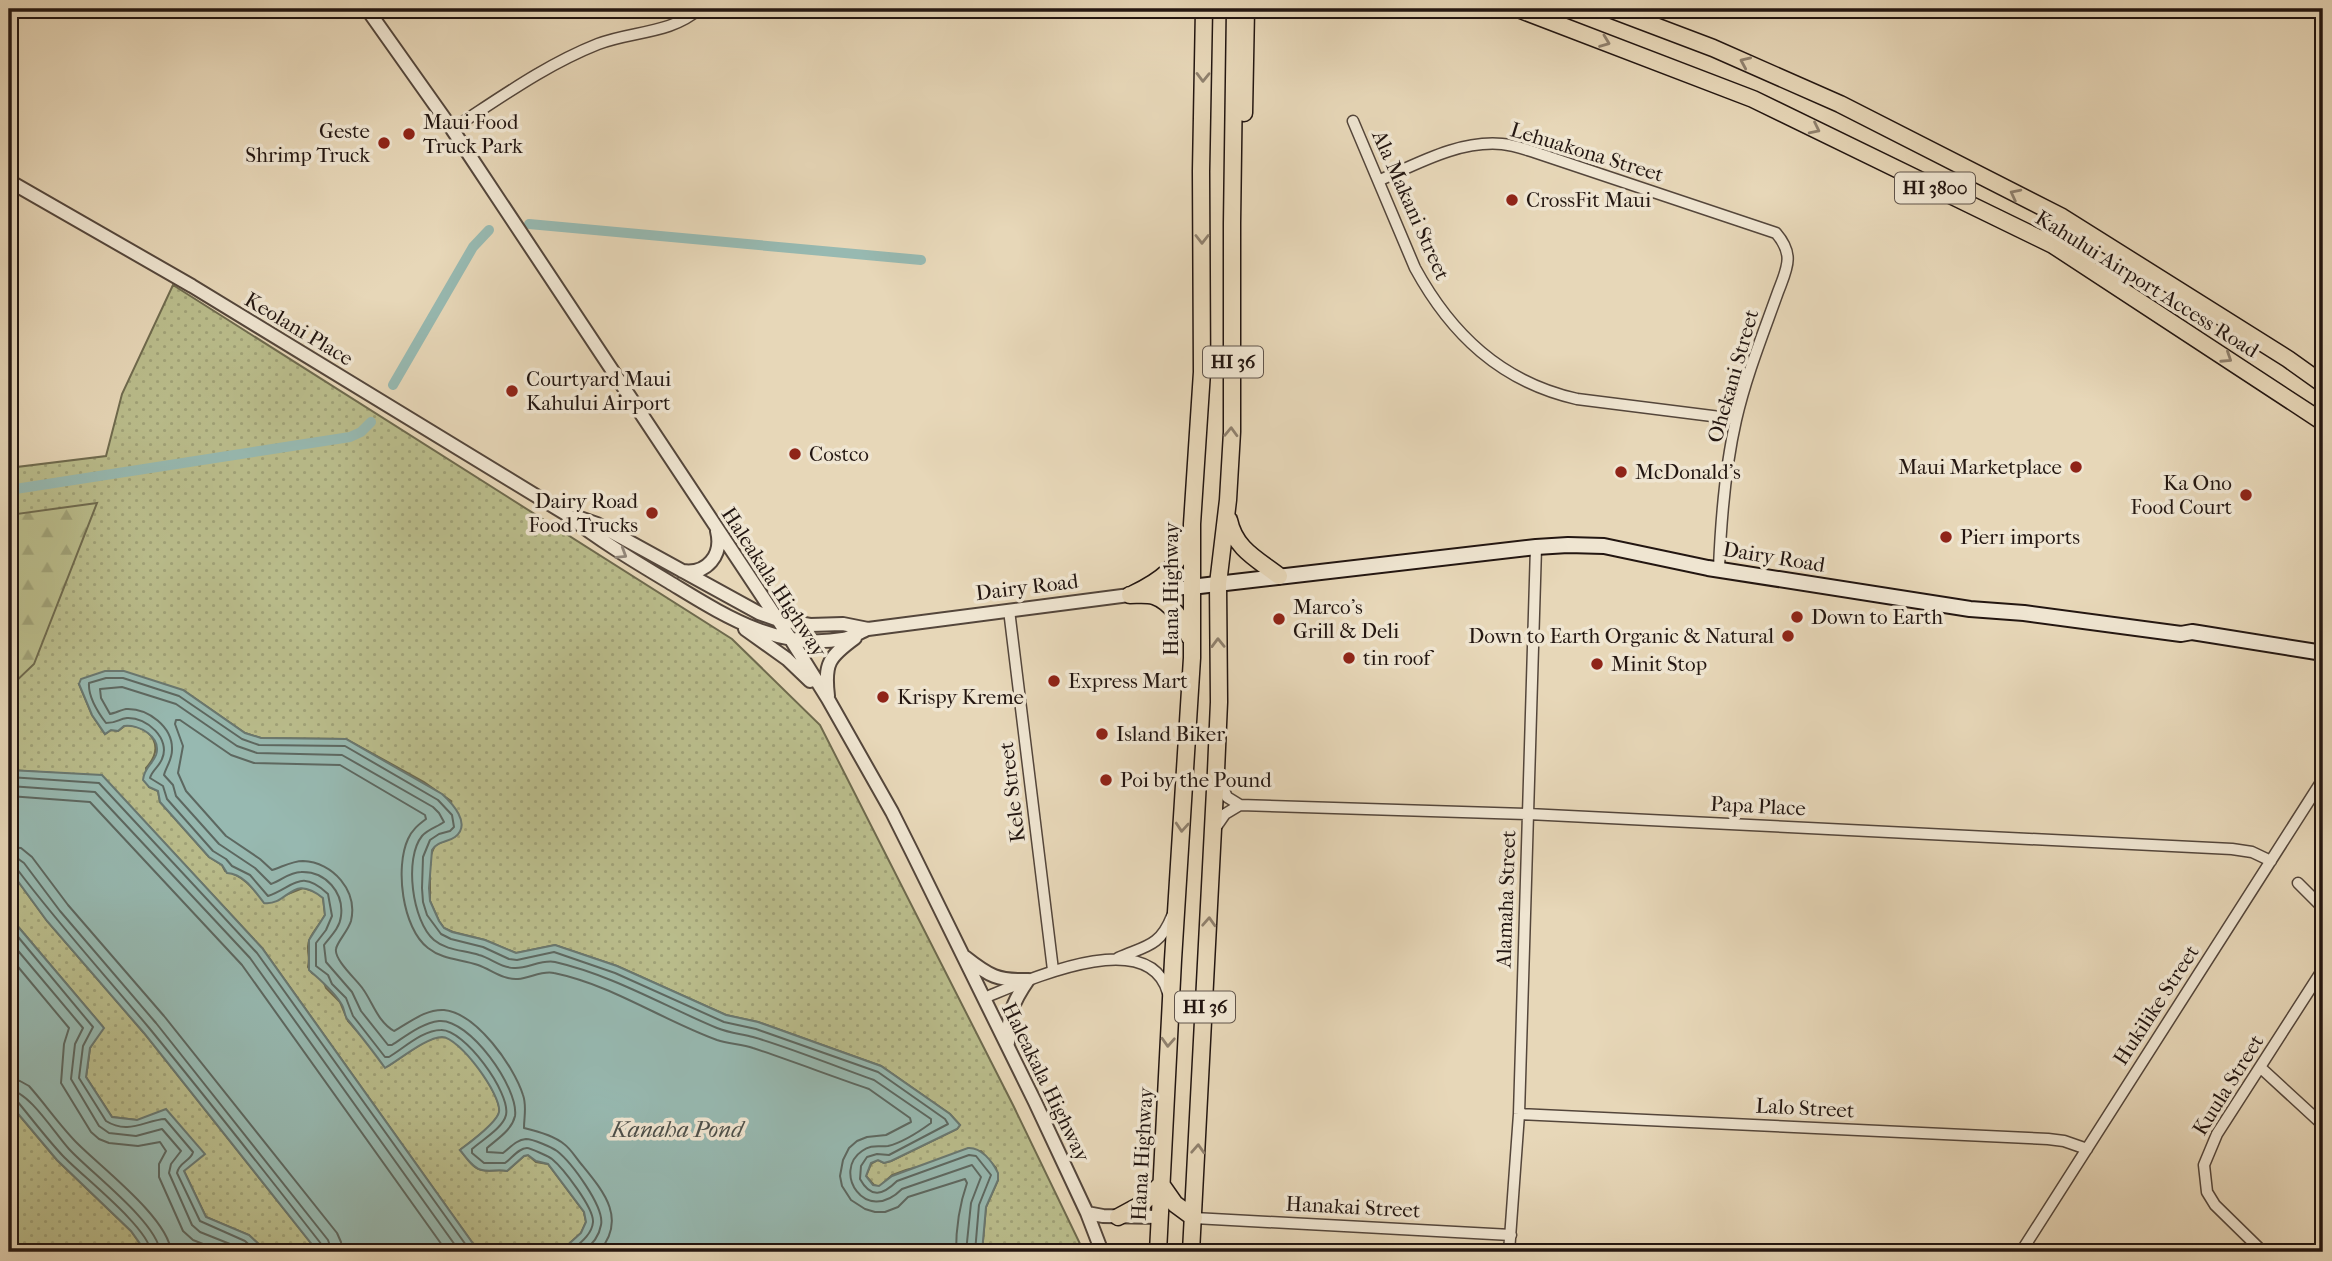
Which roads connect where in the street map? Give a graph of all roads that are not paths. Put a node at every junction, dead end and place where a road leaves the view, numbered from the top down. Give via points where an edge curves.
1 (367, 9) edge
2 (699, 9) edge
3 (1204, 9) edge
4 (1235, 9) edge
5 (1246, 9) edge
6 (1518, 9) edge
7 (1610, 9) edge
8 (1353, 121) dead end
9 (453, 129) junction
10 (1380, 180) junction
11 (9, 181) edge
12 (1231, 223) junction
13 (1781, 239) joint
14 (2323, 384) edge
15 (1736, 419) junction
16 (2323, 422) edge
17 (1228, 500) junction
18 (566, 514) junction
19 (1192, 524) junction
20 (716, 527) junction
21 (1536, 547) junction
22 (1719, 568) junction
23 (648, 569) junction
24 (678, 570) junction
25 (1279, 576) junction
26 (1218, 584) junction
27 (1191, 587) junction
28 (1130, 595) junction
29 (763, 609) junction
30 (1009, 610) junction
31 (776, 619) junction
32 (733, 621) junction
33 (868, 629) junction
34 (790, 638) junction
35 (2323, 653) edge
36 (1192, 658) junction
37 (828, 699) junction
38 (1216, 771) junction
39 (2323, 779) edge
40 (1240, 805) junction
41 (1528, 814) junction
42 (1213, 838) junction
43 (2271, 861) junction
44 (2298, 883) dead end
45 (1177, 900) junction
46 (2323, 908) edge
47 (962, 955) junction
48 (1114, 959) junction
49 (2323, 969) edge
50 (1053, 970) junction
51 (1028, 980) junction
52 (984, 998) junction
53 (1170, 1005) junction
54 (1008, 1047) junction
55 (2261, 1068) junction
56 (1519, 1114) junction
57 (2323, 1125) edge
58 (2087, 1150) junction
59 (1161, 1184) junction
60 (1087, 1213) junction
61 (1118, 1217) junction
62 (1160, 1217) junction
63 (1194, 1218) junction
64 (1511, 1234) junction
65 (1102, 1252) edge
66 (1110, 1252) edge
67 (1158, 1252) edge
68 (1191, 1252) edge
69 (1509, 1252) edge
70 (2021, 1252) edge
71 (2263, 1252) edge

1 - 9 street, Haleakala Highway
2 - 9 street via 681,22 601,43 558,62
3 -> 19 main road, Hana Highway / HI 36 via 1202,372
4 - 12 main road, HI 36
5 - 12 main road via 1244,143
6 -> 16 main road, Kahului Airport Access Road / HI 3800 via 1753,99 2053,245
14 -> 7 main road, Kahului Airport Access Road / HI 3800 via 2062,217 1840,104
8 - 10 street, Ala Makani Street
9 - 20 street, Haleakala Highway
10 - 13 street, Lehuakona Street via 1455,150 1502,144 1776,233
10 - 15 street, Ala Makani Street via 1427,290 1448,321 1492,362 1557,395
11 - 18 street, Keolani Place via 192,286
17 -> 12 main road, HI 36
13 - 15 street, Ohekani Street via 1787,246 1787,267
15 - 22 street, Ohekani Street
17 - 25 main road via 1236,541
17 - 26 main road, HI 36
18 -> 23 street, Keolani Place
18 - 24 street, Keolani Place via 597,524
19 - 27 main road, Hana Highway / HI 36
19 - 28 main road via 1172,570
20 - 24 street via 719,546 711,562 699,571
20 - 29 street, Haleakala Highway
21 - 22 main road, Dairy Road via 1590,545
21 - 25 main road, Dairy Road
21 - 41 street, Alamaha Street
22 - 35 main road, Dairy Road via 1970,609 2192,632
23 - 29 street via 675,577 745,616
23 - 32 street, Keolani Place
24 - 29 street, Keolani Place
25 - 26 main road, Dairy Road
26 - 27 main road, Dairy Road
38 -> 26 main road, HI 36
27 - 28 street, Dairy Road
27 - 36 main road, Hana Highway / HI 36
28 - 30 street, Dairy Road
28 - 36 main road via 1153,596 1174,611 1188,635
29 - 31 street, Haleakala Highway
30 - 33 street, Dairy Road
30 - 50 street, Kele Street
31 - 33 street, Dairy Road
31 - 34 street, Haleakala Highway
32 - 34 street, Keolani Place
32 - 37 street via 787,659
33 - 34 street, Dairy Road via 845,639 811,642
33 - 37 street via 831,658 826,675
34 - 37 street, Haleakala Highway
36 -> 45 main road, Hana Highway / HI 36
37 - 47 street, Haleakala Highway via 892,812
38 - 40 street via 1225,794
38 - 42 main road, HI 36
39 - 43 street, Hukilike Street
40 - 41 street, Papa Place
40 - 42 street via 1222,817
41 - 43 street, Papa Place via 2232,849
41 - 56 street, Alamaha Street
63 -> 42 main road, HI 36
43 - 58 street, Hukilike Street
44 - 46 street
45 - 48 street via 1160,939
45 - 53 main road, Hana Highway / HI 36
47 - 51 street via 996,978
47 - 52 street, Haleakala Highway
48 - 50 street
48 - 53 street via 1154,971 1164,982
49 - 55 street, Kuula Street
50 - 51 street
51 - 52 street
51 - 54 street via 1012,1007
52 - 54 street, Haleakala Highway
53 -> 59 main road, Hana Highway / HI 36
54 - 60 street, Haleakala Highway
55 - 57 street
55 - 71 street, Kuula Street via 2217,1134 2204,1177 2215,1205
56 - 58 street, Lalo Street via 2048,1139
56 - 64 street, Alamaha Street
58 - 70 street, Hukilike Street
59 - 61 main road via 1142,1204
59 - 62 main road, Hana Highway / HI 36
59 - 63 main road via 1175,1204
60 - 61 street
60 - 65 street, Haleakala Highway
60 - 66 street, Haleakala Highway
61 - 62 street
62 - 63 main road
62 - 67 main road, Hana Highway / HI 36
63 - 64 street, Hanakai Street
63 - 68 main road, HI 36
64 - 69 street, Alamaha Street

